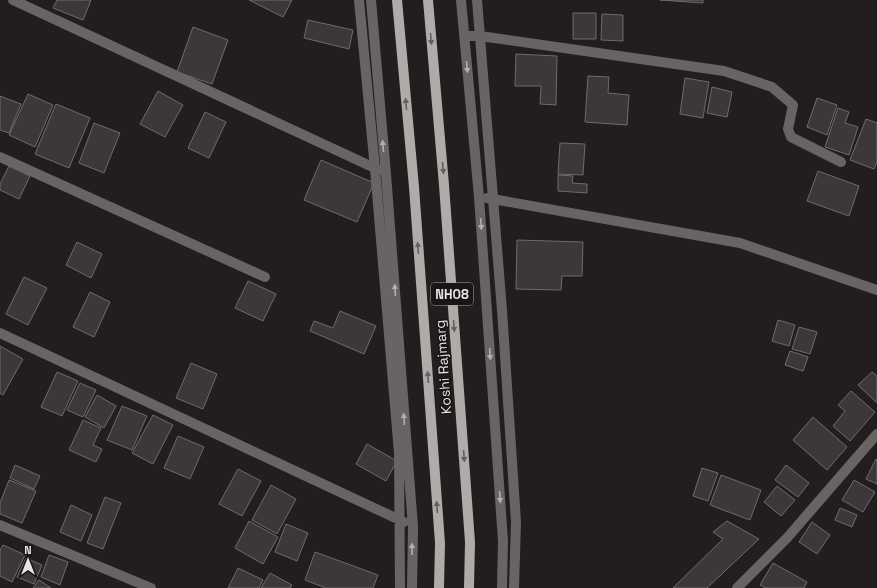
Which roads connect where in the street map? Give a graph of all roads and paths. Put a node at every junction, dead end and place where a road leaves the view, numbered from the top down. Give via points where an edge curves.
1 (13, 0) edge
2 (359, 0) edge
3 (371, 0) edge
4 (397, 0) edge
5 (428, 0) edge
6 (461, 0) edge
7 (477, 0) edge
8 (465, 36) junction
9 (480, 36) junction
10 (0, 157) edge
11 (840, 162) dead end
12 (375, 169) junction
13 (386, 174) junction
14 (479, 197) junction
15 (493, 200) junction
16 (265, 277) dead end
17 (877, 290) edge
18 (0, 333) edge
19 (877, 434) edge
20 (399, 520) junction
21 (0, 525) edge
22 (413, 526) junction
23 (151, 588) edge
24 (400, 588) edge
25 (412, 588) edge
26 (439, 588) edge
27 (469, 588) edge
28 (502, 588) edge
29 (514, 588) edge
30 (737, 588) edge

1 - 12 street
2 - 12 street
13 -> 3 street
26 -> 4 main road, Koshi Rajmarg / NH08 via 440,543 414,187
5 -> 27 main road, Koshi Rajmarg / NH08 via 469,526
6 - 8 street
7 - 9 street
8 - 9 street
8 -> 14 street
9 - 11 street via 724,71 772,88 793,105 788,129 791,137
9 - 15 street
10 - 16 street
12 - 13 street
12 - 20 street via 399,453
22 -> 13 street
14 - 15 street
14 -> 28 street via 503,541
15 - 17 street via 740,243
15 - 29 street via 516,522
18 - 20 street
19 - 30 street via 787,538
20 - 22 street
20 - 24 street
21 - 23 street
25 -> 22 street

